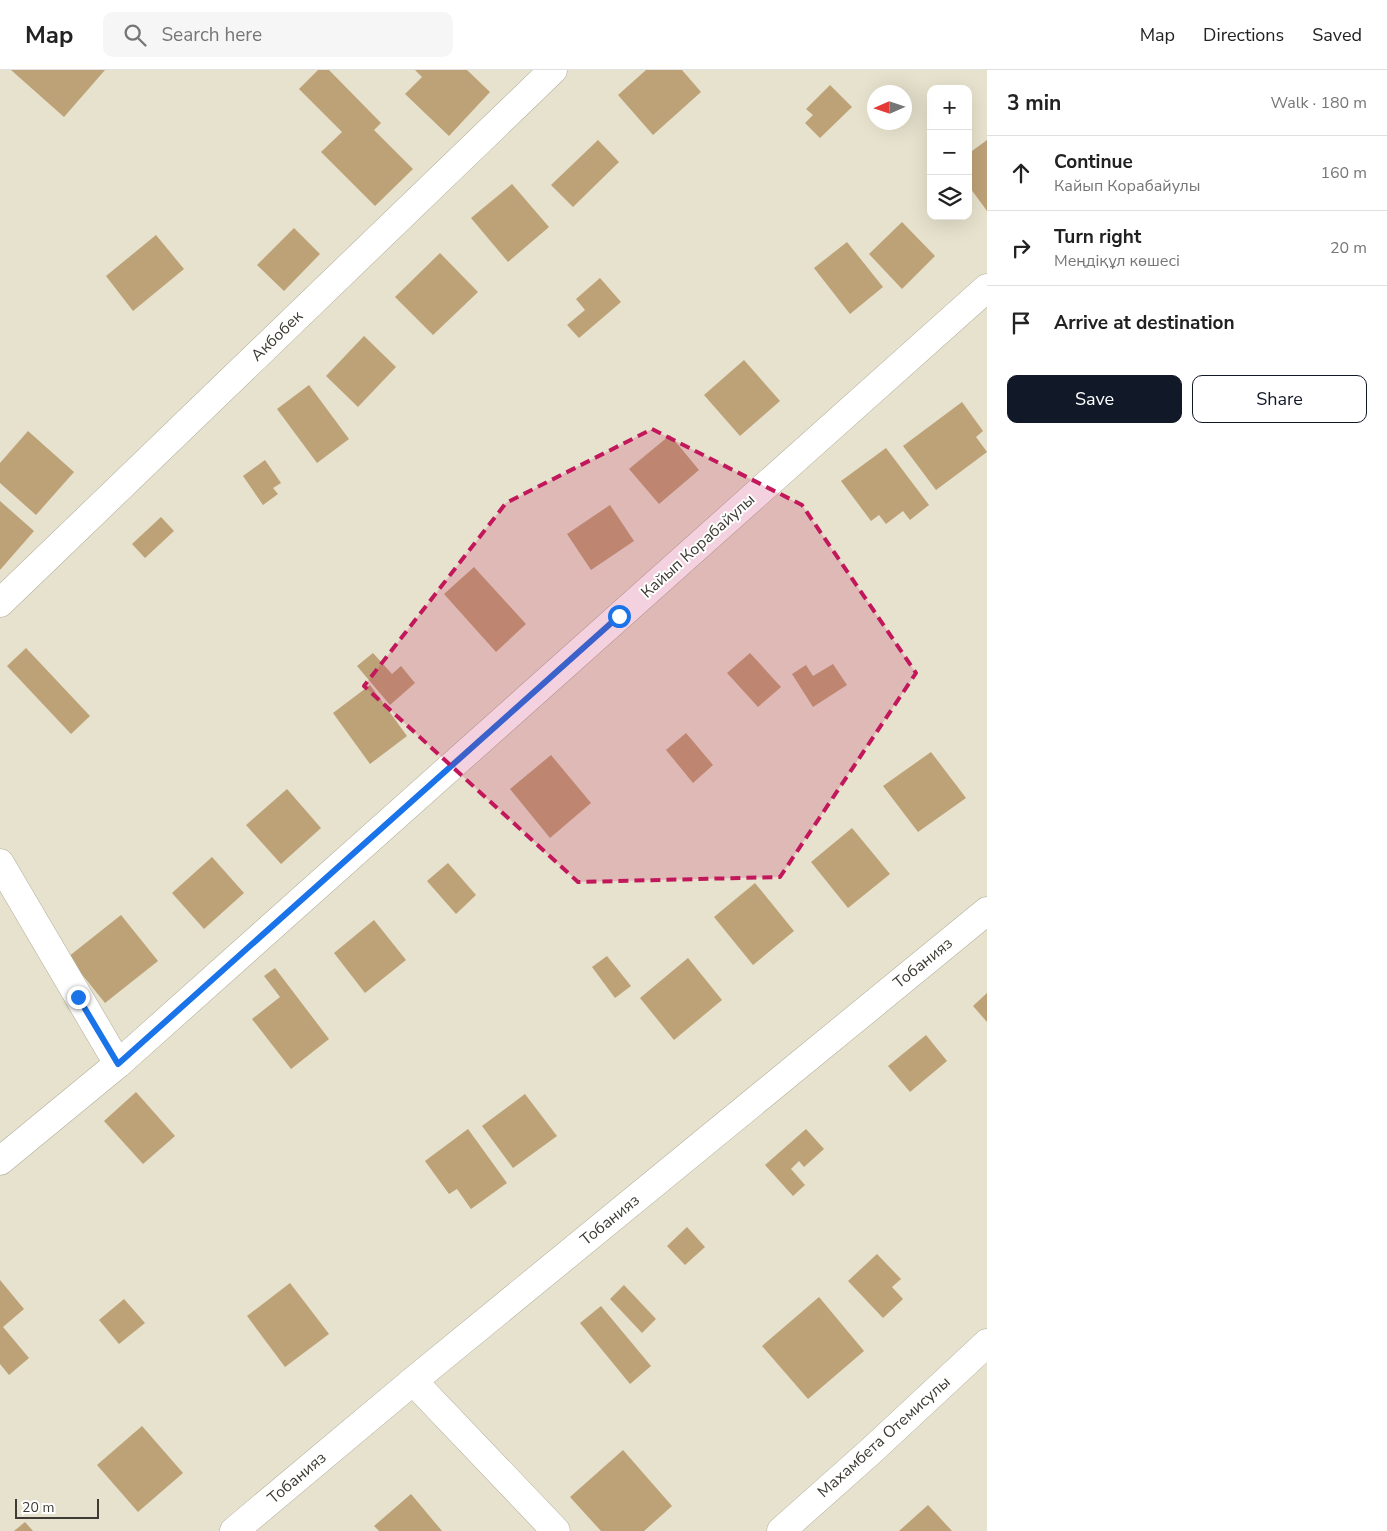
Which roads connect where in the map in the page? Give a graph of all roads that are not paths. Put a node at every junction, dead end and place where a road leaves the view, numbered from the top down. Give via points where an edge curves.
1 (554, 70) edge
2 (987, 288) edge
3 (0, 603) edge
4 (0, 863) edge
5 (987, 911) edge
6 (118, 1064) junction
7 (0, 1161) edge
8 (987, 1343) edge
9 (413, 1381) junction
10 (234, 1531) edge
11 (556, 1531) edge
12 (781, 1531) edge

1 - 3 street, Акбобек
2 - 6 street, Кайып Корабайулы
4 - 6 street
5 - 9 street, Тобанияз
6 - 7 street, Кайып Корабайулы
8 - 12 street, Махамбета Отемисулы
9 - 10 street, Тобанияз
9 - 11 street

